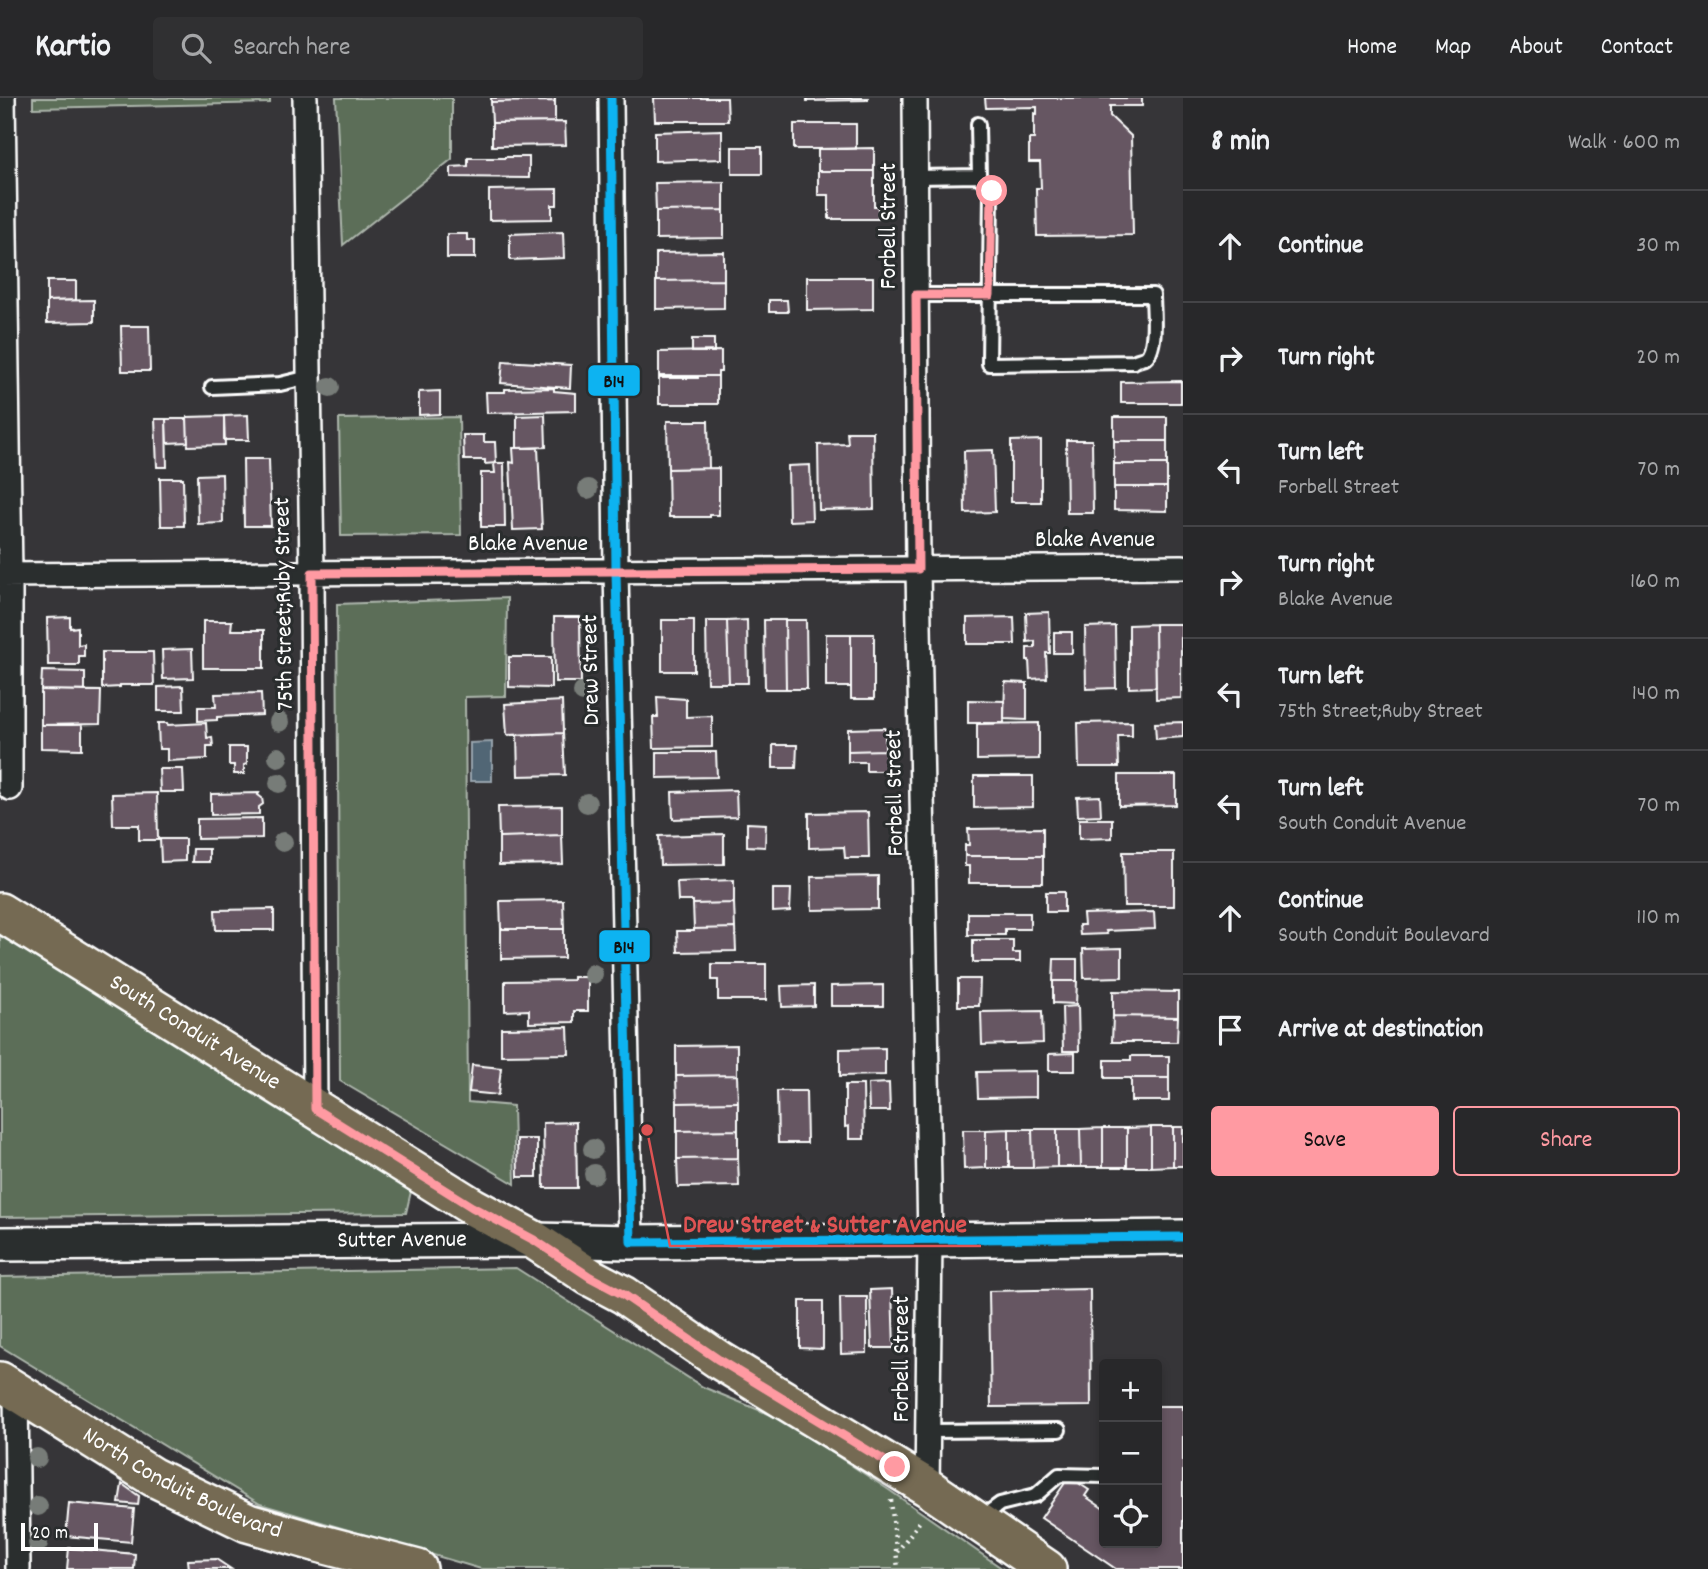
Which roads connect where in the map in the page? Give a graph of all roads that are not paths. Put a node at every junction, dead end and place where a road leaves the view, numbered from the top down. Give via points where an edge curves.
1 (3, 98) edge
2 (305, 98) edge
3 (611, 98) edge
4 (915, 98) edge
5 (978, 124) dead end
6 (979, 176) junction
7 (916, 177) junction
8 (916, 295) junction
9 (990, 295) junction
10 (309, 377) junction
11 (212, 387) dead end
12 (1183, 567) edge
13 (918, 569) junction
14 (616, 570) junction
15 (312, 573) junction
16 (5, 575) edge
17 (10, 788) dead end
18 (0, 912) edge
19 (315, 1109) junction
20 (1183, 1237) edge
21 (534, 1240) junction
22 (930, 1240) junction
23 (631, 1242) junction
24 (0, 1244) edge
25 (8, 1386) edge
26 (1059, 1430) dead end
27 (928, 1431) junction
28 (1099, 1476) edge
29 (926, 1501) junction
30 (977, 1521) junction
31 (319, 1556) edge
32 (18, 1569) edge
33 (418, 1569) edge
34 (1047, 1569) edge

1 - 16 street
2 - 10 street, 75th Street;Ruby Street
3 - 14 street, Drew Street
4 - 7 street, Forbell Street
5 - 6 lane
6 - 7 lane
6 - 9 lane via 992,191
7 - 8 street, Forbell Street
8 - 9 lane
8 - 13 street, Forbell Street
9 - 9 lane via 989,363 1134,362 1150,352 1154,340 1153,295
10 - 11 lane via 280,384
10 - 15 street, 75th Street;Ruby Street
12 - 13 street, Blake Avenue
13 - 14 street, Blake Avenue
13 - 22 street, Forbell Street
14 - 15 street, Blake Avenue
14 - 23 street, Drew Street
15 - 16 street, Blake Avenue
15 - 19 street, 75th Street;Ruby Street
16 - 17 street
18 - 19 main road, South Conduit Avenue
19 - 21 main road, South Conduit Avenue via 472,1207
20 - 22 street, Sutter Avenue
21 - 23 street, Sutter Avenue
21 - 24 street, Sutter Avenue
21 - 29 main road, South Conduit Avenue via 624,1295
22 - 23 street, Sutter Avenue
22 - 27 street, Forbell Street
25 - 31 main road, North Conduit Boulevard via 153,1477
25 - 32 street
26 - 27 lane
27 - 29 street, Forbell Street
28 - 30 lane via 1059,1475 1036,1495 1000,1504
29 - 30 main road, South Conduit Avenue
30 - 34 main road, South Conduit Avenue
31 - 33 main road, North Conduit Boulevard

